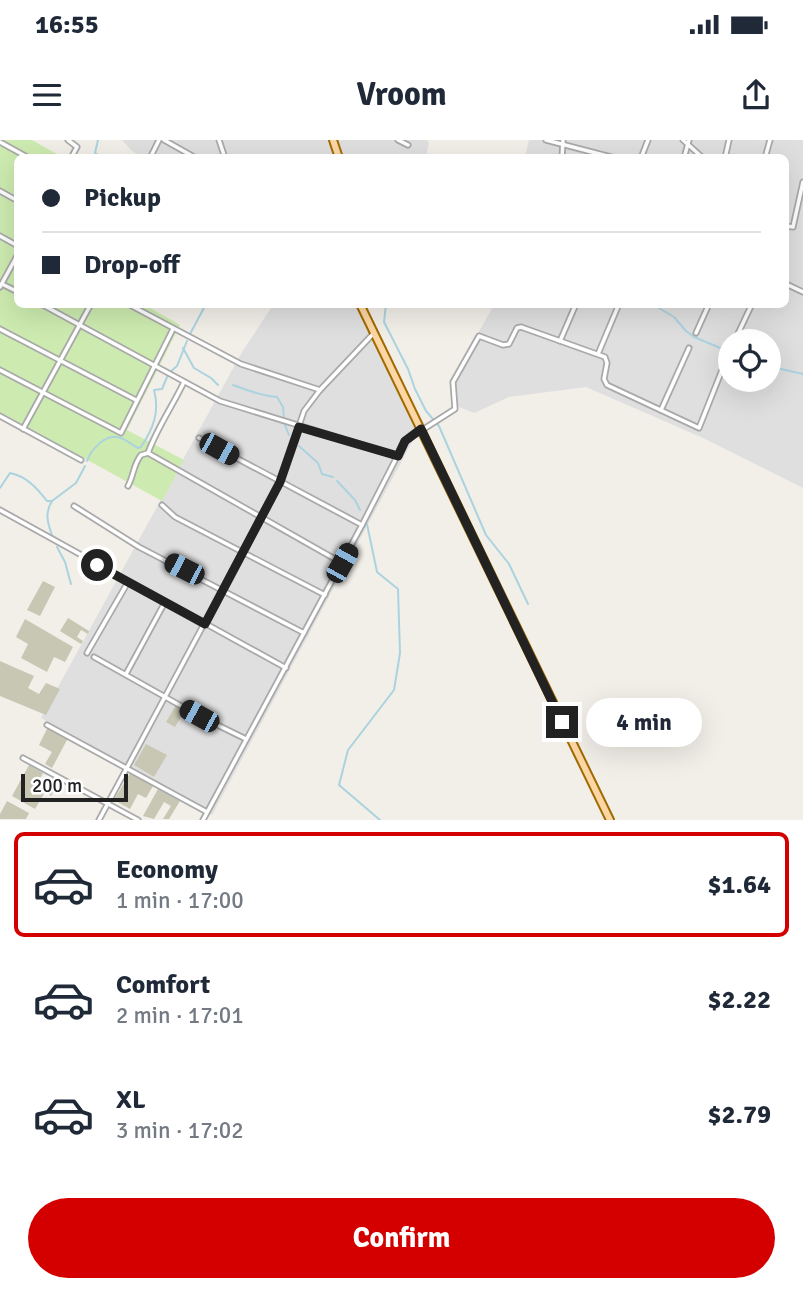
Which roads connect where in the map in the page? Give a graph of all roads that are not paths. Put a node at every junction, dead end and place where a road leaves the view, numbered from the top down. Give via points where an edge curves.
1 (68, 140) edge
2 (164, 140) edge
3 (398, 140) edge
4 (546, 140) edge
5 (683, 140) edge
6 (0, 142) edge
7 (563, 142) edge
8 (689, 143) edge
9 (408, 145) dead end
10 (22, 154) edge
11 (73, 154) edge
12 (189, 154) edge
13 (602, 154) edge
14 (803, 182) edge
15 (800, 208) edge
16 (789, 226) edge
17 (14, 261) edge
18 (1, 284) edge
19 (48, 308) edge
20 (89, 308) edge
21 (135, 308) edge
22 (362, 308) edge
23 (574, 308) edge
24 (617, 308) edge
25 (707, 308) edge
26 (750, 308) edge
27 (79, 325) junction
28 (0, 329) edge
29 (173, 329) junction
30 (740, 329) edge
31 (375, 333) junction
32 (696, 333) dead end
33 (560, 341) junction
34 (689, 348) dead end
35 (598, 354) junction
36 (60, 360) junction
37 (155, 365) junction
38 (0, 370) edge
39 (718, 380) edge
40 (184, 382) junction
41 (320, 390) junction
42 (43, 394) junction
43 (136, 400) junction
44 (661, 410) junction
45 (0, 416) edge
46 (299, 427) junction
47 (23, 429) junction
48 (421, 429) junction
49 (199, 438) dead end
50 (148, 453) junction
51 (398, 456) junction
52 (81, 460) dead end
53 (280, 482) junction
54 (128, 486) dead end
55 (162, 505) dead end
56 (74, 506) dead end
57 (0, 510) edge
58 (263, 516) junction
59 (362, 525) junction
60 (243, 551) junction
61 (342, 563) junction
62 (128, 582) junction
63 (224, 590) junction
64 (325, 595) junction
65 (165, 602) junction
66 (205, 624) junction
67 (304, 633) junction
68 (87, 653) dead end
69 (94, 657) dead end
70 (286, 668) junction
71 (126, 675) junction
72 (163, 696) junction
73 (47, 725) dead end
74 (247, 739) junction
75 (23, 758) dead end
76 (126, 768) junction
77 (107, 803) junction
78 (207, 812) junction
79 (99, 820) edge
80 (138, 820) edge
81 (204, 820) edge
82 (610, 820) edge

1 - 11 street via 77,147
2 - 12 street
3 - 9 street
4 - 7 street
5 - 8 street
6 - 10 street
7 - 13 street
14 - 15 street
15 - 16 street
17 - 18 street
19 - 27 street
20 - 27 street
21 - 29 street
22 - 31 main road
23 - 33 street
24 - 35 street
25 - 32 street
26 - 30 street
27 - 36 street
27 - 37 street
28 - 36 street
29 - 37 street
29 - 41 street via 242,364
31 - 41 street
31 - 48 main road
33 - 35 street
33 - 48 street via 522,327 509,344 479,335 453,382 455,409
34 - 44 street
35 - 44 street via 607,360 607,384
36 - 42 street
36 - 43 street
37 - 40 street
37 - 43 street
38 - 42 street
39 - 44 street via 699,428
40 - 46 street via 219,401
40 - 50 street
41 - 46 street via 304,411
42 - 43 street via 121,433
42 - 47 street
45 - 47 street
46 - 51 street
46 - 53 street
47 - 52 street
48 - 51 street via 405,441
48 - 82 main road
49 - 53 street
50 - 54 street via 135,463
50 - 58 street
51 - 59 street
53 - 58 street
53 - 59 street
55 - 60 street via 175,517
56 - 63 street via 139,547
57 - 62 street
58 - 60 street
58 - 61 street
59 - 61 street
60 - 63 street
60 - 64 street
61 - 64 street
62 - 65 street
62 - 68 street
63 - 66 street
63 - 67 street
64 - 67 street
65 - 66 street
65 - 71 street
66 - 70 street
66 - 72 street
67 - 70 street
69 - 71 street
70 - 74 street
71 - 72 street
72 - 74 street
72 - 76 street
73 - 76 street
74 - 78 street
75 - 77 street
76 - 77 street
76 - 78 street
77 - 79 street
77 - 80 street
78 - 81 street

